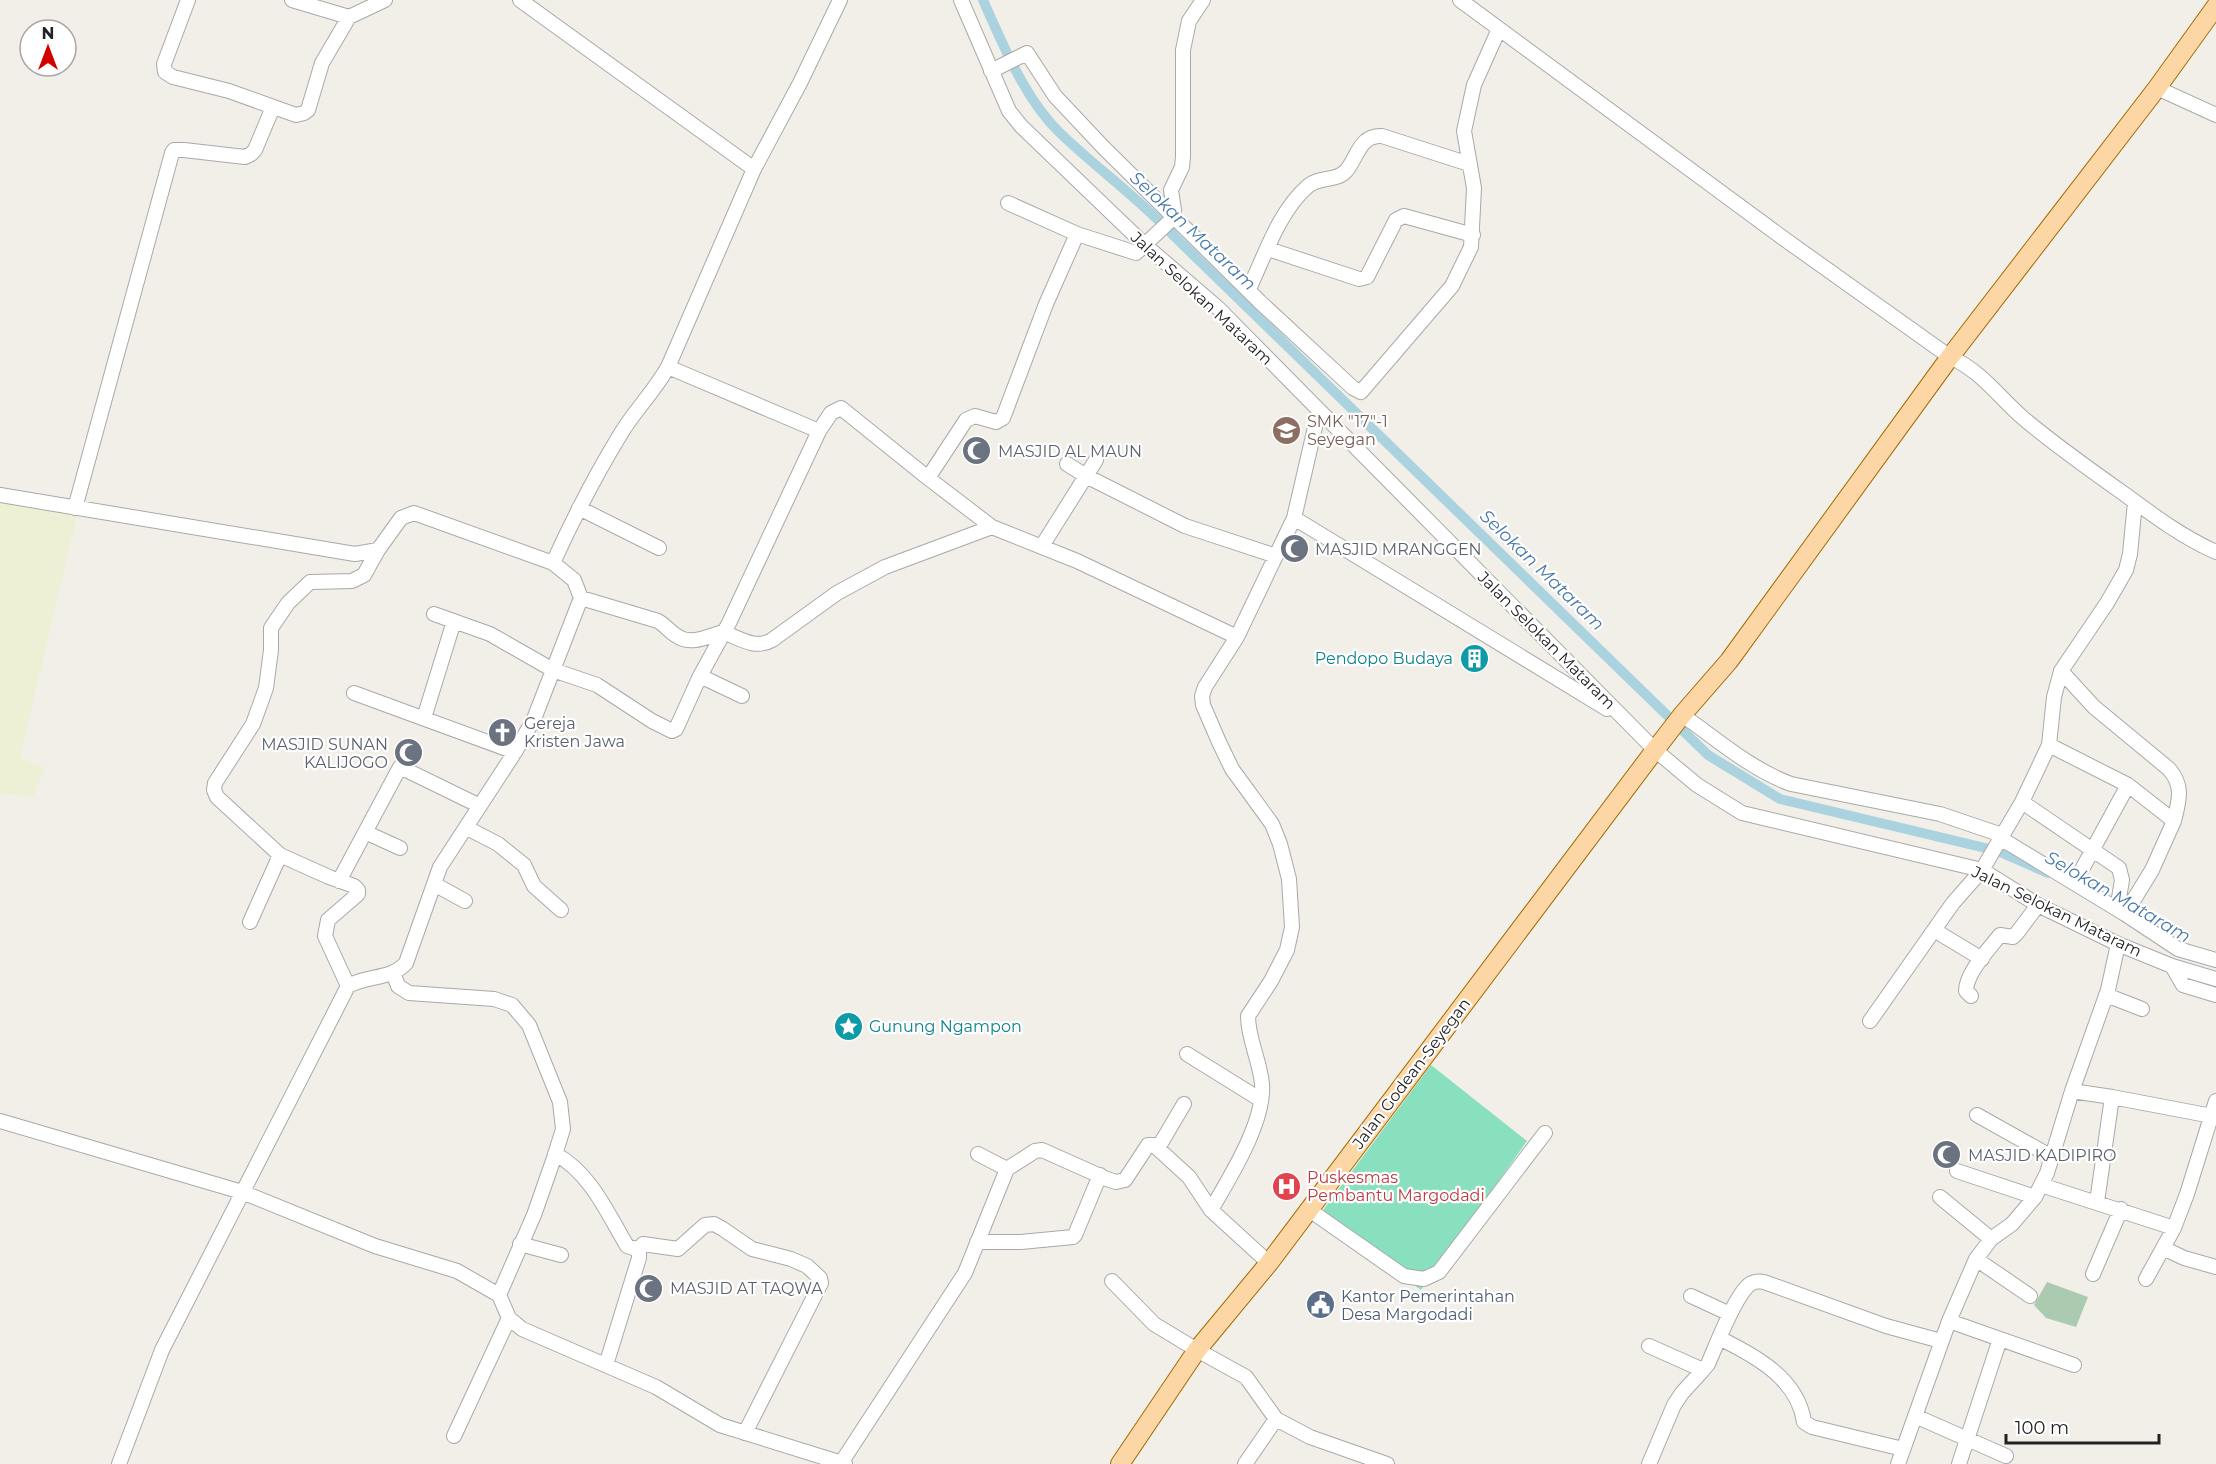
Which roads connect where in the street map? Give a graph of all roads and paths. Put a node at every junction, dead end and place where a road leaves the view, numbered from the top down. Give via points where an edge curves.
1 (188, 0) edge
2 (292, 0) edge
3 (385, 0) edge
4 (520, 0) edge
5 (840, 0) edge
6 (961, 0) edge
7 (1203, 0) edge
8 (1460, 0) edge
9 (2216, 6) edge
10 (349, 17) junction
11 (1499, 29) junction
12 (997, 68) junction
13 (2157, 88) junction
14 (273, 107) junction
15 (2216, 115) edge
16 (1469, 164) junction
17 (754, 169) junction
18 (1008, 203) dead end
19 (1172, 217) junction
20 (1077, 234) junction
21 (1473, 235) junction
22 (1146, 246) junction
23 (1268, 249) junction
24 (1249, 289) junction
25 (1950, 357) junction
26 (669, 367) junction
27 (1319, 410) junction
28 (819, 431) junction
29 (1096, 460) dead end
30 (1078, 471) junction
31 (928, 478) junction
32 (0, 495) edge
33 (2135, 502) junction
34 (75, 508) junction
35 (579, 508) junction
36 (1294, 518) junction
37 (992, 526) junction
38 (1042, 546) junction
39 (659, 548) dead end
40 (378, 550) junction
41 (2216, 552) edge
42 (1276, 556) junction
43 (553, 563) junction
44 (581, 598) junction
45 (434, 614) dead end
46 (454, 621) junction
47 (723, 632) junction
48 (1237, 637) junction
49 (553, 670) junction
50 (2061, 671) junction
51 (700, 676) junction
52 (354, 693) dead end
53 (742, 696) dead end
54 (1680, 717) junction
55 (424, 718) junction
56 (1626, 720) junction
57 (2049, 745) junction
58 (1658, 746) junction
59 (515, 752) junction
60 (2128, 785) junction
61 (2022, 802) junction
62 (480, 806) junction
63 (2164, 814) junction
64 (467, 828) junction
65 (365, 832) junction
66 (2000, 839) junction
67 (400, 848) dead end
68 (2092, 850) junction
69 (280, 855) junction
70 (1985, 864) junction
71 (339, 881) junction
72 (2075, 882) junction
73 (434, 884) junction
74 (465, 901) dead end
75 (2038, 905) junction
76 (561, 910) dead end
77 (2125, 914) junction
78 (250, 922) dead end
79 (1934, 930) junction
80 (2118, 944) junction
81 (1982, 959) junction
82 (2216, 960) edge
83 (2172, 966) junction
84 (393, 972) junction
85 (2216, 979) edge
86 (348, 986) junction
87 (2106, 995) junction
88 (2216, 995) edge
89 (1971, 996) dead end
90 (2142, 1009) dead end
91 (1870, 1020) dead end
92 (1187, 1054) dead end
93 (2072, 1091) junction
94 (2112, 1097) junction
95 (1261, 1100) junction
96 (2216, 1101) edge
97 (1184, 1104) dead end
98 (1977, 1115) dead end
99 (2212, 1116) junction
100 (0, 1121) edge
101 (1545, 1133) dead end
102 (1158, 1148) junction
103 (555, 1154) junction
104 (978, 1154) dead end
105 (2052, 1157) junction
106 (1007, 1169) junction
107 (1957, 1171) dead end
108 (1100, 1175) junction
109 (2038, 1191) junction
110 (242, 1192) junction
111 (1940, 1197) dead end
112 (2097, 1202) junction
113 (1308, 1209) junction
114 (2121, 1209) junction
115 (1211, 1210) junction
116 (2174, 1228) junction
117 (1991, 1239) junction
118 (977, 1242) junction
119 (520, 1244) junction
120 (2163, 1248) junction
121 (639, 1250) junction
122 (561, 1256) dead end
123 (1976, 1259) junction
124 (1269, 1263) junction
125 (2216, 1267) edge
126 (2093, 1274) dead end
127 (2146, 1279) dead end
128 (1112, 1281) dead end
129 (499, 1295) junction
130 (1691, 1296) dead end
131 (2030, 1296) dead end
132 (1730, 1314) junction
133 (509, 1318) junction
134 (1949, 1320) junction
135 (1719, 1338) junction
136 (2000, 1339) junction
137 (1941, 1341) junction
138 (1649, 1346) dead end
139 (1197, 1350) junction
140 (606, 1365) junction
141 (2074, 1365) dead end
142 (1703, 1370) junction
143 (1915, 1416) junction
144 (1276, 1419) junction
145 (746, 1433) junction
146 (454, 1436) dead end
147 (1967, 1439) junction
148 (1903, 1449) junction
149 (2006, 1456) dead end
150 (843, 1463) edge
151 (119, 1464) edge
152 (1120, 1464) edge
153 (1245, 1464) edge
154 (1387, 1464) edge
155 (1649, 1464) edge
156 (1898, 1464) edge
157 (1959, 1464) edge

1 - 14 street via 164,64 165,72
2 - 10 street
3 - 10 street
4 - 17 street
5 - 17 street
6 - 12 street, Jalan Selokan Mataram
7 - 19 street via 1190,21 1183,50 1183,157 1171,190
8 - 11 street
9 - 13 main road, Jalan Godean-Seyegan
10 - 14 street via 322,63 308,110 296,115
11 - 16 street via 1470,100 1464,139
11 - 25 street
12 - 19 street via 1027,53 1055,96
12 - 22 street, Jalan Selokan Mataram via 1009,111 1021,126
13 - 15 street
13 - 25 main road, Jalan Godean-Seyegan
14 - 34 street via 255,150 245,157 184,150 172,153
16 - 21 street via 1474,188
16 - 23 street via 1382,135 1370,137 1342,175 1311,183 1300,193
17 - 26 street
18 - 20 street
19 - 22 street
19 - 24 street
20 - 22 street via 1132,253
20 - 31 street via 1003,418 996,422 975,416 966,420
21 - 23 street via 1399,217 1367,277 1359,279
21 - 24 street via 1452,286 1361,392
22 - 27 street, Jalan Selokan Mataram via 1218,308
23 - 24 street
25 - 33 street via 1966,364 2051,441
25 - 54 main road, Jalan Godean-Seyegan via 1729,661
26 - 28 street
26 - 35 street via 620,434
27 - 36 street
27 - 56 street, Jalan Selokan Mataram
28 - 31 street via 831,413 841,408
28 - 47 street
29 - 30 street
30 - 38 street
30 - 42 street via 1185,526
31 - 37 street
32 - 34 street
33 - 41 street
33 - 50 street via 2126,570
34 - 40 street via 344,553
35 - 39 street
35 - 43 street
36 - 42 street
36 - 56 street
37 - 38 street
37 - 47 street via 885,567 837,593 766,643 751,644
38 - 48 street
40 - 43 street via 401,518 414,513
40 - 69 street via 364,575 352,581 310,582 288,603 271,628 266,688 253,724 215,783 217,797
42 - 48 street
43 - 44 street via 574,580
44 - 47 street via 658,621 685,641
44 - 49 street
45 - 46 street
46 - 49 street via 490,634
46 - 55 street
47 - 51 street
48 - 95 street via 1205,687 1203,705 1232,769 1272,824 1289,879 1292,927 1287,950 1248,1016 1261,1074
49 - 51 street via 605,689 672,731
49 - 59 street via 534,719
50 - 57 street
50 - 63 street via 2094,707 2176,777 2181,794
51 - 53 street
52 - 55 street
54 - 58 main road, Jalan Godean-Seyegan
54 - 66 street via 1731,752 1791,784 1940,814
55 - 59 street
56 - 58 street, Jalan Selokan Mataram
57 - 60 street
57 - 61 street
58 - 70 street, Jalan Selokan Mataram via 1697,785 1742,813
58 - 113 main road, Jalan Godean-Seyegan
59 - 62 street
60 - 63 street
60 - 68 street
61 - 66 street
61 - 68 street
62 - 64 street
62 - 65 street via 399,767
63 - 77 street via 2152,870
64 - 73 street via 440,867
64 - 76 street via 498,844 524,865 534,886
65 - 67 street
65 - 71 street
66 - 70 street
66 - 72 street
68 - 72 street
68 - 77 street via 2119,868 2122,880 2118,904
69 - 71 street
69 - 78 street
70 - 75 street, Jalan Selokan Mataram
70 - 79 street
71 - 86 street via 354,886 358,894 328,920 325,936
72 - 77 street
73 - 74 street
73 - 84 street via 406,963
75 - 80 street, Jalan Selokan Mataram
75 - 81 street via 2013,937 2000,935
77 - 82 street via 2178,949
79 - 81 street
79 - 91 street
80 - 83 street, Jalan Selokan Mataram
80 - 87 street
81 - 89 street via 1966,987
83 - 85 street, Jalan Selokan Mataram
83 - 88 street via 2183,985
84 - 86 street
84 - 103 street via 398,986 410,993 501,1000 519,1012 529,1025 560,1102 563,1129
86 - 110 street
87 - 90 street
87 - 93 street
92 - 95 street
93 - 94 street
93 - 105 street
94 - 99 street
94 - 112 street
95 - 115 street via 1245,1148
96 - 99 street
97 - 102 street
98 - 105 street
99 - 116 street
100 - 110 street
101 - 113 street via 1439,1272 1424,1279 1404,1276
102 - 108 street via 1148,1145 1125,1180 1116,1182
102 - 115 street via 1189,1177
103 - 119 street
103 - 121 street via 578,1171 627,1246
104 - 106 street
105 - 109 street
106 - 108 street via 1042,1150
106 - 118 street
107 - 109 street
108 - 118 street via 1073,1237
109 - 112 street
109 - 117 street via 2012,1224
110 - 129 street via 375,1246 457,1271
110 - 151 street via 162,1350
111 - 117 street
112 - 114 street
113 - 124 main road, Jalan Godean-Seyegan
114 - 116 street
114 - 126 street
115 - 124 street
116 - 120 street
117 - 123 street
118 - 150 street via 965,1273
119 - 122 street
119 - 129 street
120 - 125 street
120 - 127 street
121 - 140 street
121 - 145 street via 645,1243 678,1249 705,1225 714,1224 752,1249 791,1259 820,1278 821,1283
123 - 131 street
123 - 134 street
124 - 139 main road, Jalan Godean-Seyegan
128 - 139 street via 1154,1324
129 - 133 street
130 - 132 street
132 - 135 street
132 - 137 street via 1749,1284 1764,1282 1886,1326
133 - 140 street via 522,1329
133 - 146 street
134 - 136 street
134 - 137 street
135 - 142 street
135 - 148 street via 1761,1360 1785,1382 1802,1406 1804,1422 1812,1427
136 - 141 street
136 - 147 street
137 - 143 street
138 - 142 street
139 - 144 street via 1246,1377
139 - 152 main road, Jalan Godean-Seyegan
140 - 145 street via 668,1393 720,1425
142 - 155 street via 1674,1405
143 - 147 street
143 - 148 street
144 - 153 street
144 - 154 street via 1310,1437
145 - 150 street
147 - 149 street
147 - 157 street
148 - 156 street

